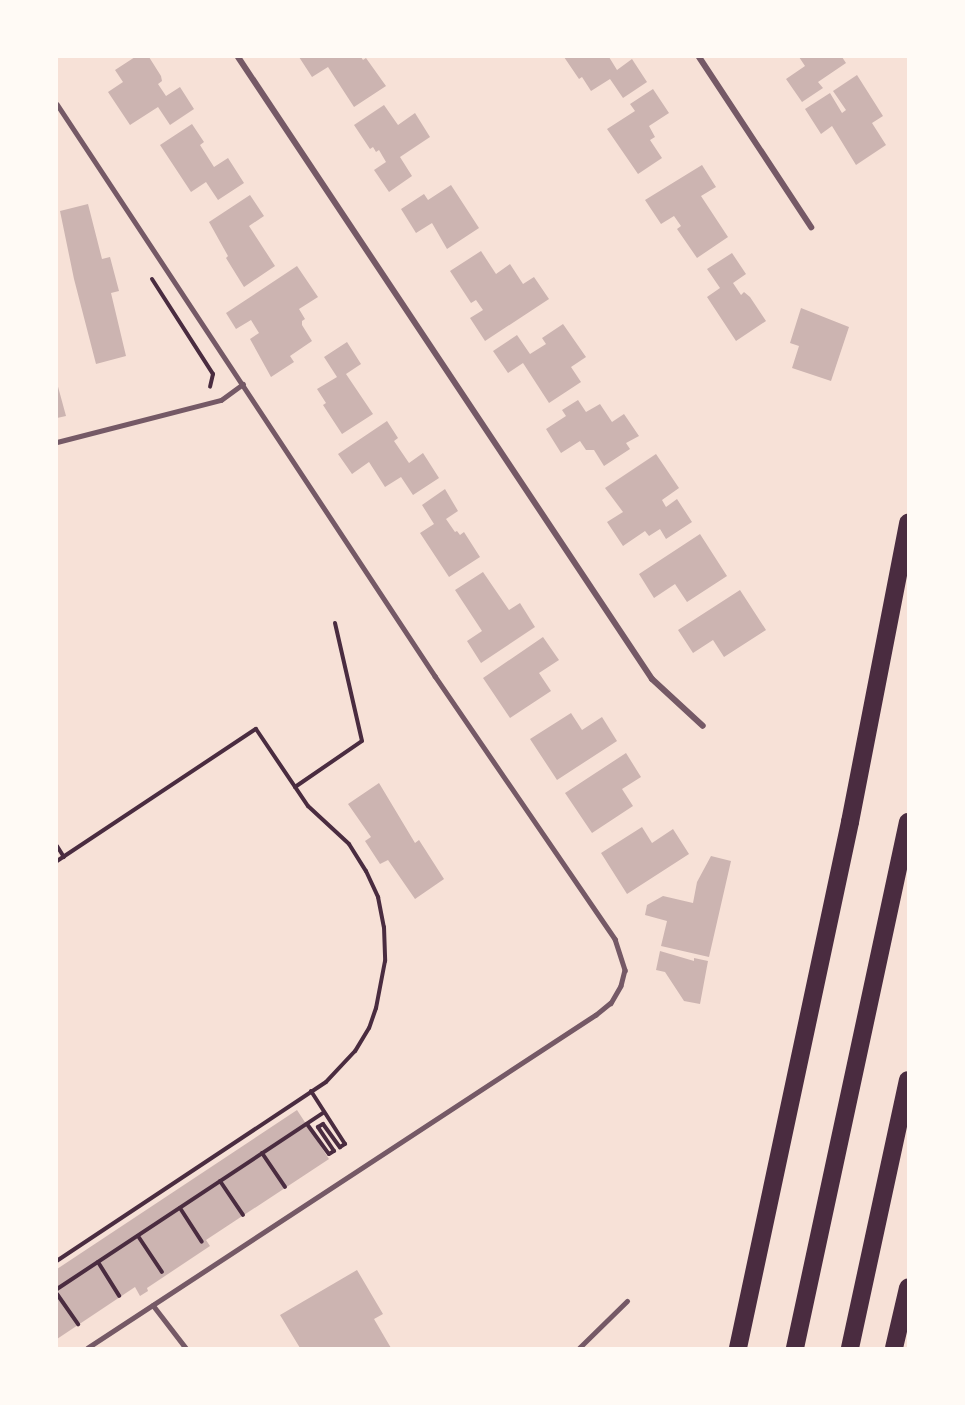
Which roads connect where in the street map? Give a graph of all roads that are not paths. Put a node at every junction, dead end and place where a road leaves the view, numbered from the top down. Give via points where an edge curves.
1 (238, 57) edge
2 (699, 57) edge
3 (57, 104) edge
4 (811, 227) dead end
5 (243, 384) junction
6 (57, 442) edge
7 (908, 523) edge
8 (703, 726) dead end
9 (908, 822) edge
10 (908, 1080) edge
11 (908, 1288) edge
12 (627, 1301) dead end
13 (153, 1305) junction
14 (88, 1348) edge
15 (186, 1348) edge
16 (579, 1348) edge
17 (738, 1348) edge
18 (795, 1348) edge
19 (850, 1348) edge
20 (894, 1348) edge

1 - 8 street via 652,678
2 - 4 street
3 - 5 lane
5 - 6 lane via 221,400
5 - 13 lane via 435,676 615,939 625,970 611,1003 596,1015
7 - 17 highway via 850,822
9 - 18 highway
10 - 19 highway
11 - 20 highway
12 - 16 lane
13 - 14 lane
13 - 15 lane

